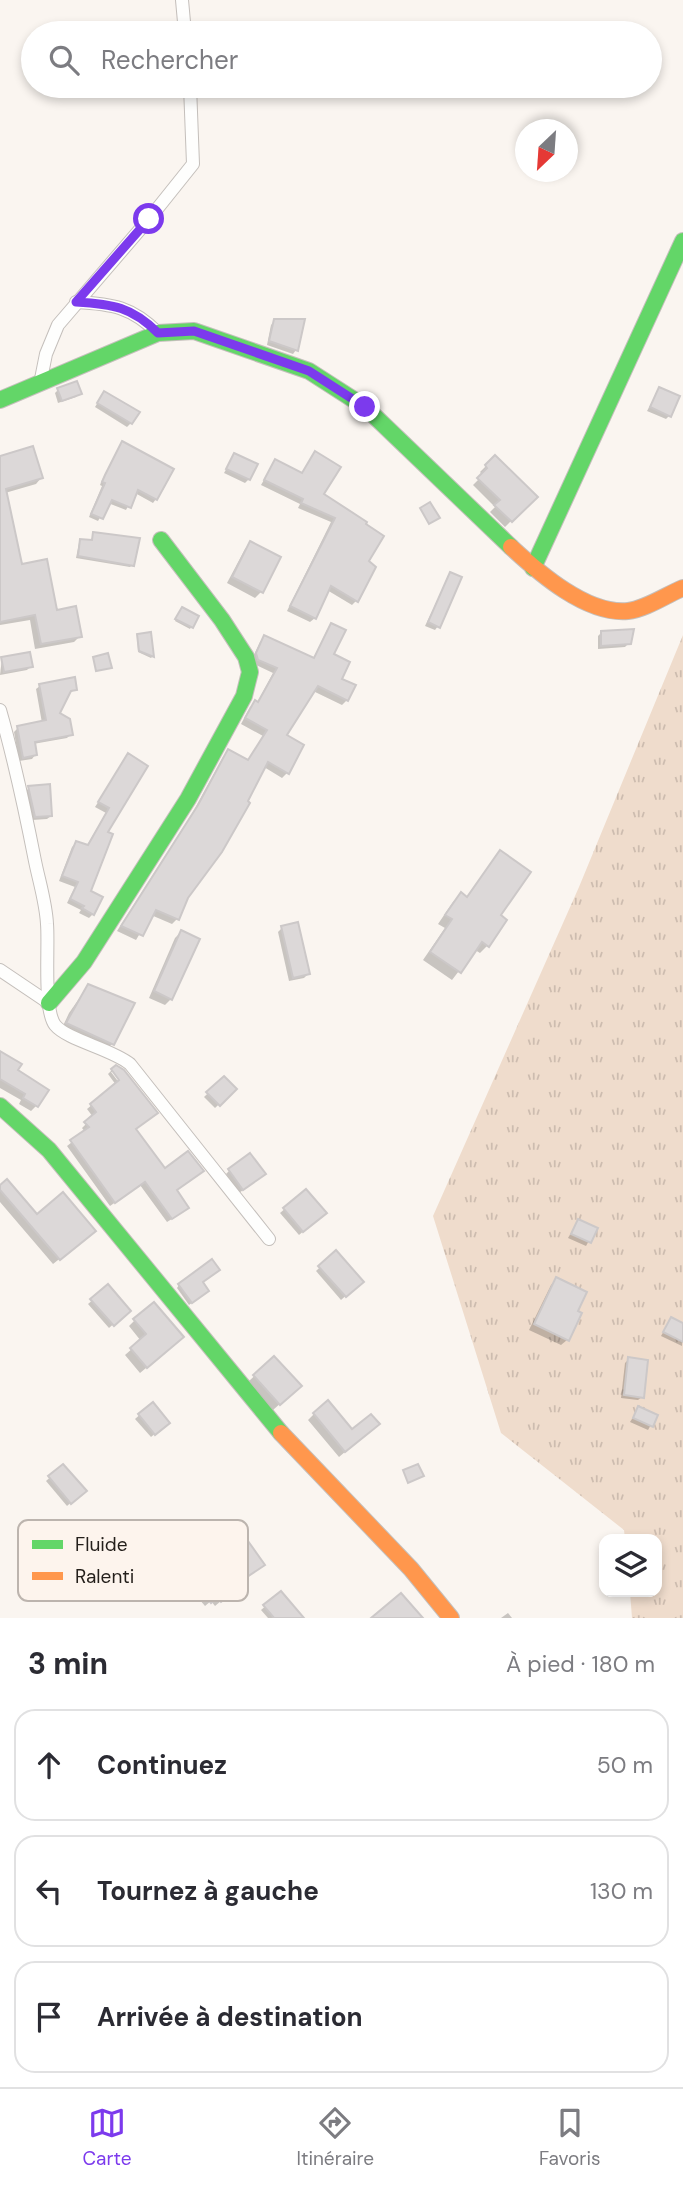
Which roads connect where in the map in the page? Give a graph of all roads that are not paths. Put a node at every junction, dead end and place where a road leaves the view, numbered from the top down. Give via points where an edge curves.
1 (182, 0) edge
2 (184, 21) edge
3 (190, 98) edge
4 (683, 241) edge
5 (76, 302) junction
6 (158, 333) junction
7 (40, 384) junction
8 (0, 400) edge
9 (161, 540) dead end
10 (533, 568) junction
11 (683, 588) edge
12 (0, 710) edge
13 (0, 970) edge
14 (48, 1003) junction
15 (0, 1106) edge
16 (269, 1239) dead end
17 (450, 1618) edge

1 - 2 street
3 - 5 street via 193,164
4 - 10 street
5 - 6 street via 100,303 141,316
5 - 7 street via 58,325
6 - 7 street
6 - 10 street via 194,331 309,371 365,407
7 - 8 street
9 - 14 street via 222,620 246,657 250,672 244,696 188,799 84,962
10 - 11 street via 593,604 628,611
12 - 14 street via 47,922
13 - 14 street
14 - 16 street via 57,1027 130,1064
15 - 17 street via 49,1150 279,1431 411,1569

